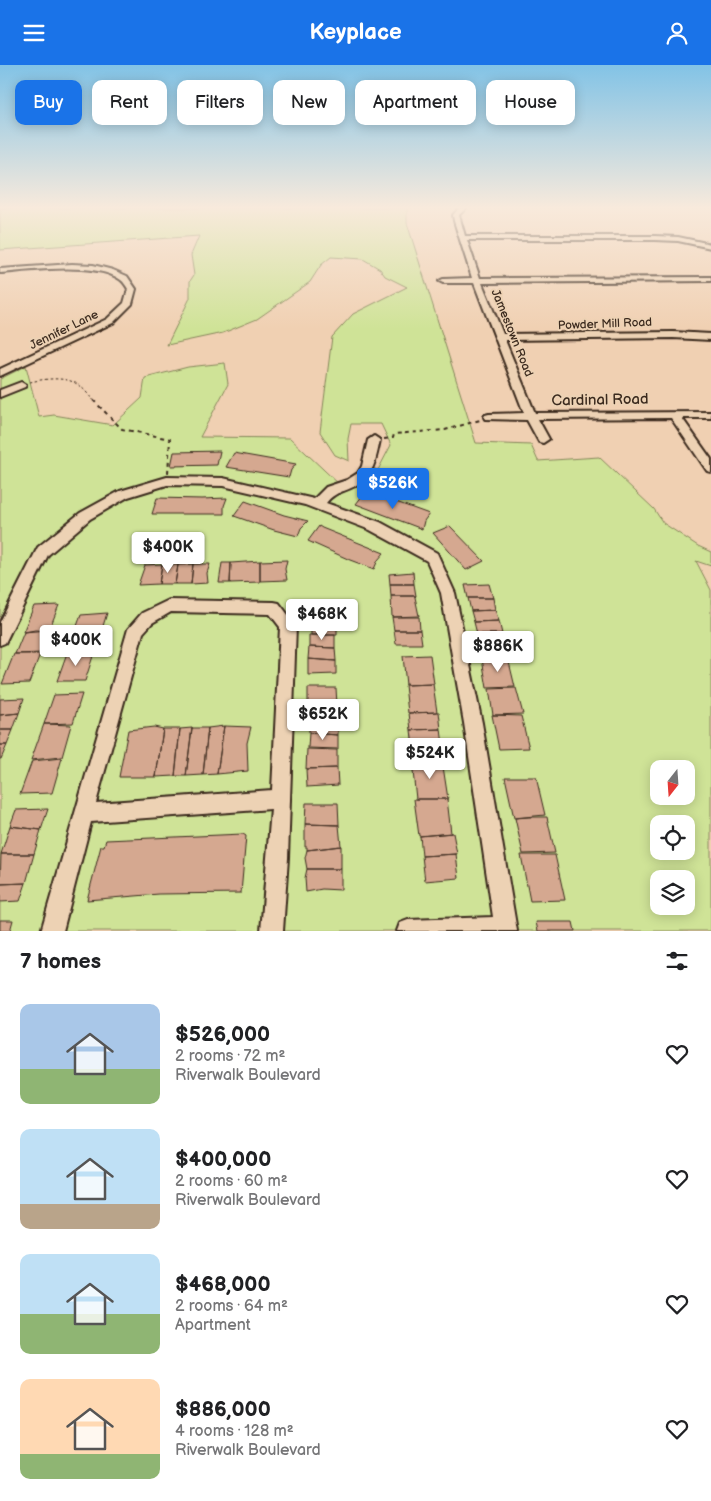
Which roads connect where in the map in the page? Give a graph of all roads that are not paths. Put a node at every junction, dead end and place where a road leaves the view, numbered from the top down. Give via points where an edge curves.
1 (466, 248) edge
2 (0, 271) edge
3 (711, 279) edge
4 (443, 281) dead end
5 (478, 281) junction
6 (500, 337) junction
7 (711, 337) edge
8 (0, 373) edge
9 (20, 385) road end
10 (0, 394) edge
11 (674, 414) junction
12 (711, 415) edge
13 (489, 417) road end
14 (532, 417) junction
15 (543, 439) dead end
16 (374, 440) road end
17 (711, 468) edge
18 (317, 504) junction
19 (0, 638) edge
20 (280, 799) junction
21 (84, 813) junction
22 (506, 929) edge
23 (52, 931) edge
24 (272, 931) edge
25 (408, 931) edge

1 - 5 street, Jamestown Road
2 - 8 street, Jennifer Lane via 99,268 124,277 132,289 128,304 110,321
3 - 5 street
4 - 5 street
5 - 6 street, Jamestown Road
6 - 7 street, Powder Mill Road
6 - 14 street, Jamestown Road
9 - 10 street
11 - 12 street, Cardinal Road
11 - 14 street, Cardinal Road
11 - 17 street
13 - 14 street, Cardinal Road
14 - 15 street, Jamestown Road
16 - 18 street via 368,467 362,476 330,490
18 - 19 street via 223,482 167,481 124,494 85,516 43,551
18 - 22 street via 375,527 432,557 448,593 473,723
20 - 21 street
20 - 21 street via 288,625 274,608 169,606 147,618 136,629
20 - 24 street
21 - 23 street
22 - 25 street

